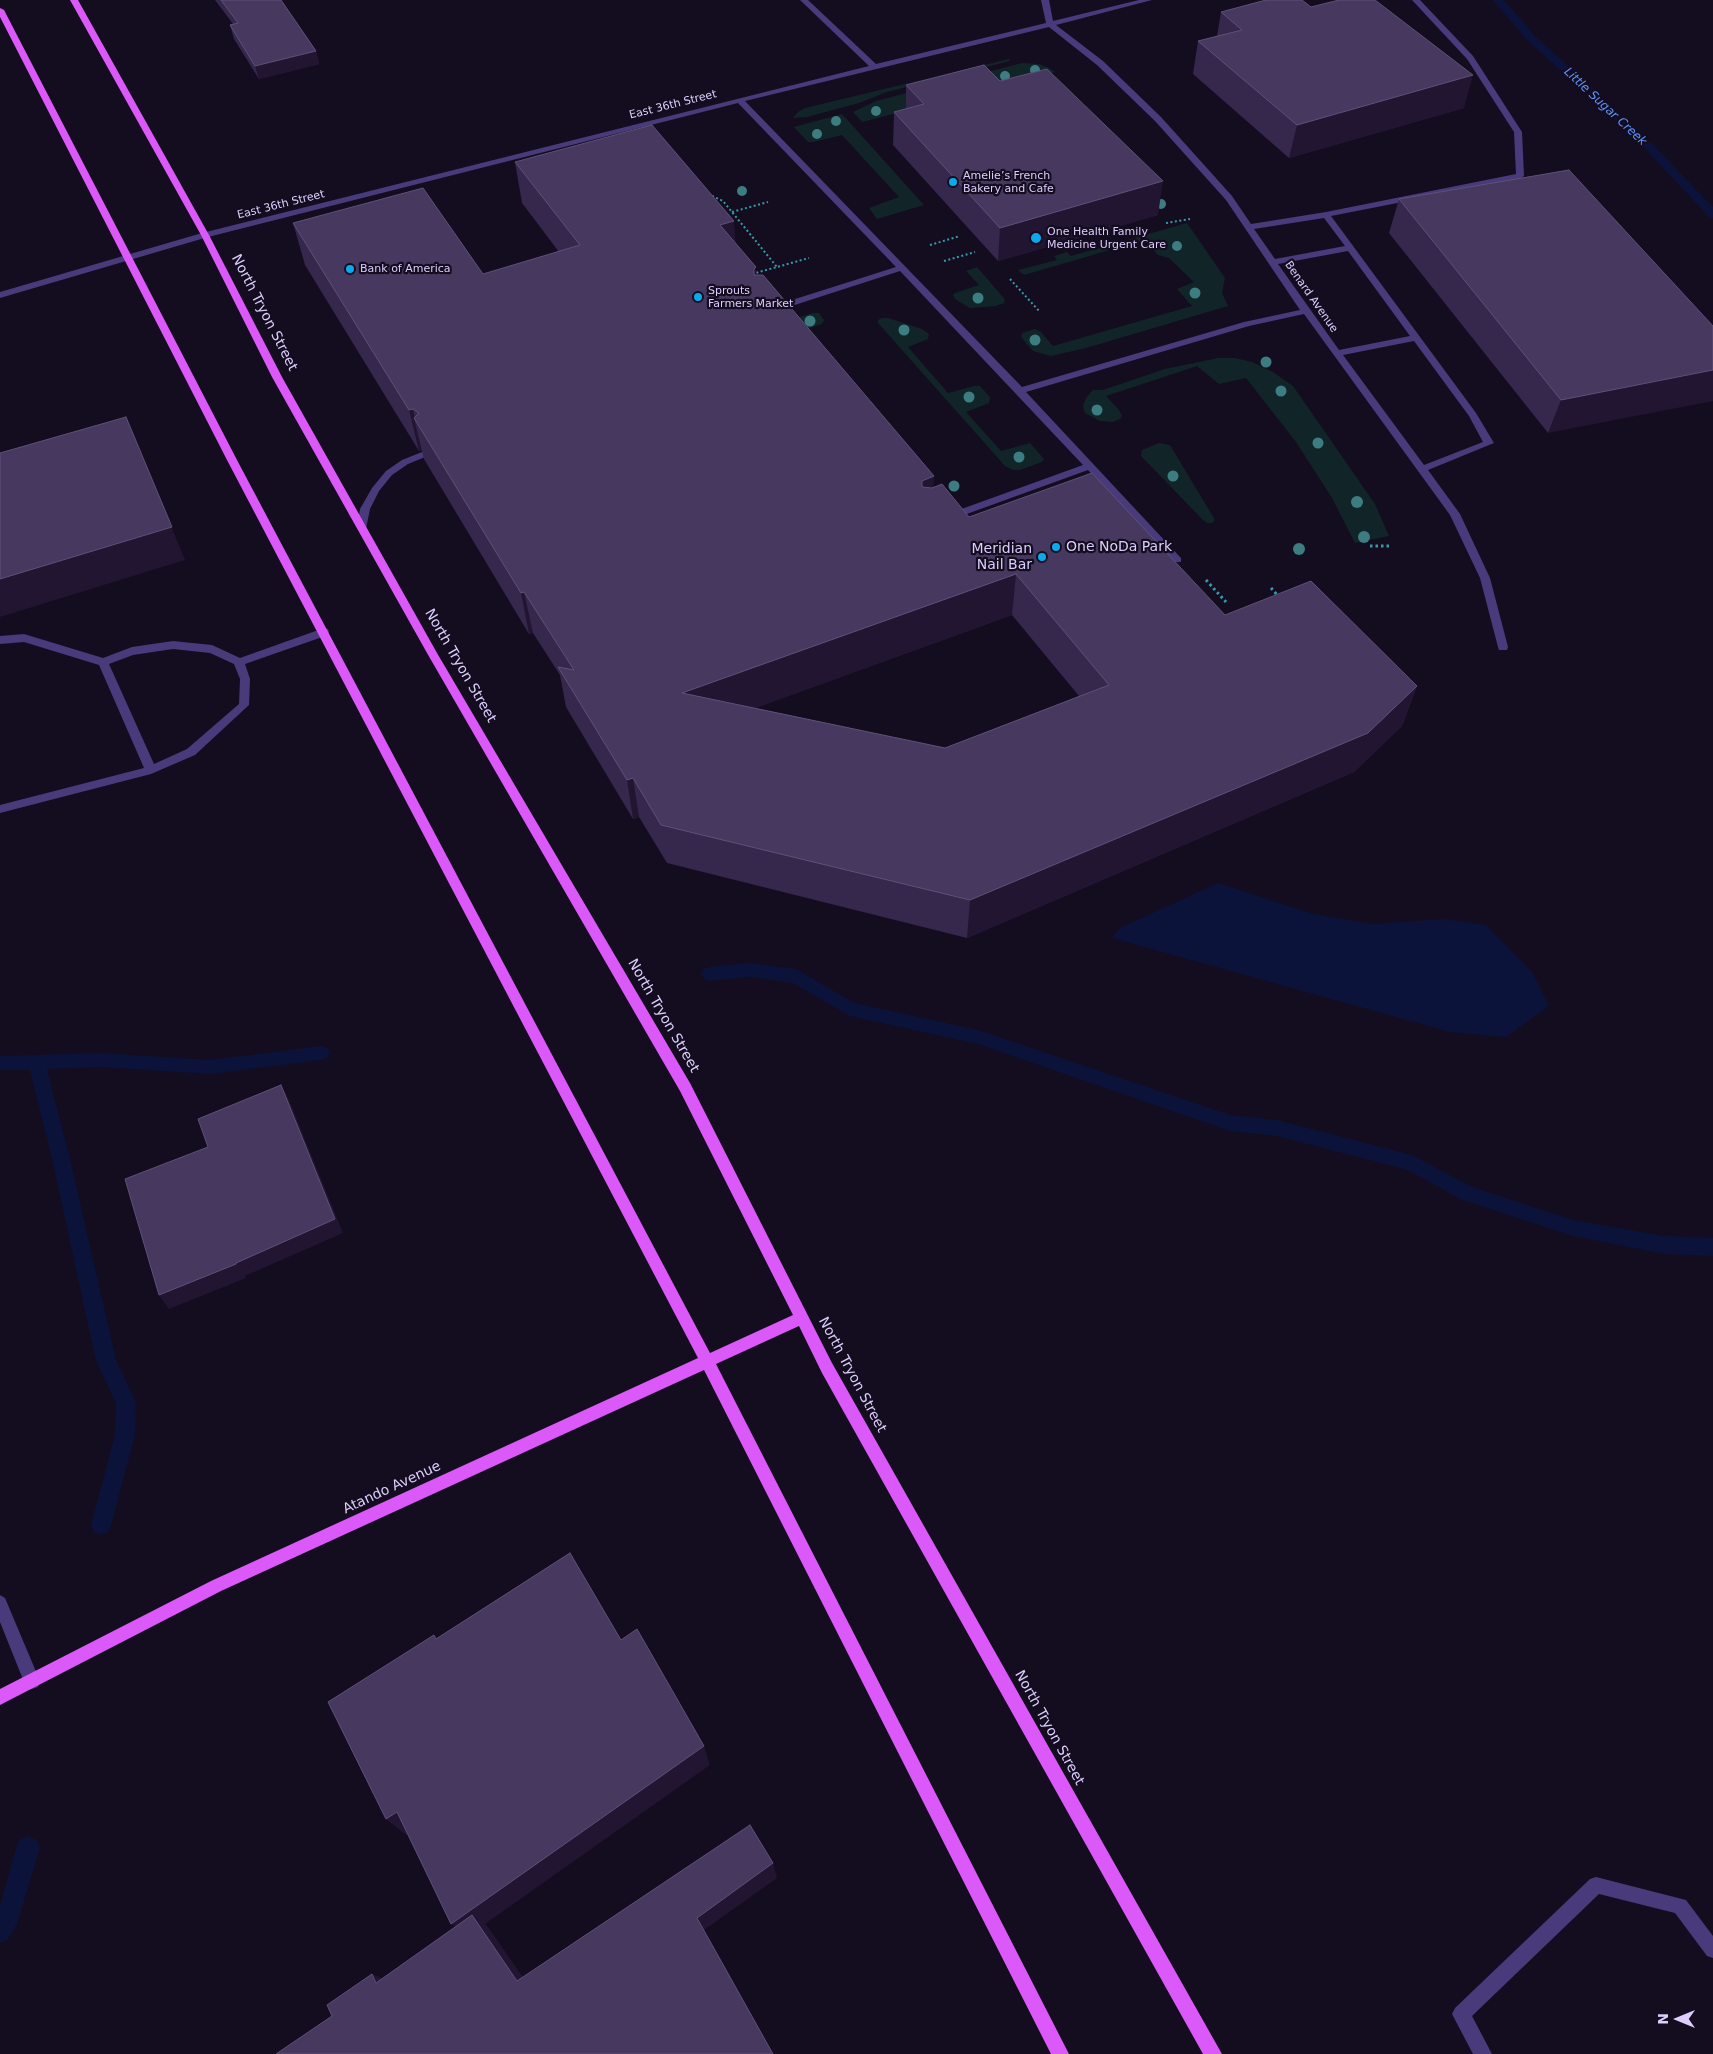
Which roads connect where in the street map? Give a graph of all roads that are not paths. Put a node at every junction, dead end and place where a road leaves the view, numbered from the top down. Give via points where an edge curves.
1 (74, 0) edge
2 (804, 0) edge
3 (1045, 0) edge
4 (1148, 0) edge
5 (1416, 0) edge
6 (0, 10) edge
7 (1050, 24) junction
8 (874, 67) junction
9 (740, 100) junction
10 (1326, 215) junction
11 (1249, 227) junction
12 (205, 235) junction
13 (1350, 248) junction
14 (128, 258) junction
15 (1272, 262) junction
16 (902, 268) junction
17 (0, 295) edge
18 (1306, 311) junction
19 (761, 313) edge
20 (1416, 338) junction
21 (1337, 353) junction
22 (1020, 390) junction
23 (422, 455) edge
24 (1090, 466) junction
25 (1422, 469) junction
26 (943, 519) edge
27 (362, 527) junction
28 (1177, 560) dead end
29 (324, 632) junction
30 (0, 640) edge
31 (1504, 647) dead end
32 (102, 662) junction
33 (239, 662) junction
34 (151, 770) junction
35 (0, 809) edge
36 (802, 1318) junction
37 (707, 1361) junction
38 (0, 1603) edge
39 (32, 1681) junction
40 (0, 1697) edge
41 (1713, 1950) edge
42 (1060, 2054) edge
43 (1213, 2054) edge
44 (1483, 2054) edge

1 - 12 main road, North Tryon Street
2 - 8 street
3 - 7 street
4 - 7 street, East 36th Street
5 - 10 street via 1470,58 1518,132 1520,176
6 - 14 main road
7 - 8 street, East 36th Street
7 - 11 street, Benard Avenue via 1100,63 1158,119 1229,198
8 - 9 street, East 36th Street
9 - 12 street, East 36th Street
9 - 16 street
10 - 11 street
10 - 13 street
11 - 15 street, Benard Avenue
12 - 14 street, East 36th Street
12 - 27 main road, North Tryon Street via 277,378
13 - 15 street
13 - 20 street
14 - 17 street, East 36th Street
14 - 29 main road
15 - 18 street, Benard Avenue
16 - 19 street
16 - 22 street
18 - 21 street, Benard Avenue
18 - 22 street via 1247,324
20 - 21 street
20 - 25 street via 1474,415 1489,443
21 - 25 street, Benard Avenue
22 - 24 street
23 - 27 street via 389,473 365,510
24 - 26 street
24 - 28 street
25 - 31 street, Benard Avenue via 1454,514 1485,578
27 - 36 main road, North Tryon Street via 685,1087
29 - 33 street
29 - 37 main road
30 - 32 street via 24,638
32 - 33 street via 132,651 173,646 212,649
32 - 34 street
33 - 34 street via 246,679 244,705 191,752
34 - 35 street
36 - 37 main road, Atando Avenue
36 - 43 main road, North Tryon Street via 827,1368
37 - 39 main road, Atando Avenue via 216,1586
37 - 42 main road
38 - 39 street
39 - 40 main road, Atando Avenue
41 - 44 street via 1680,1906 1596,1885 1461,2014

